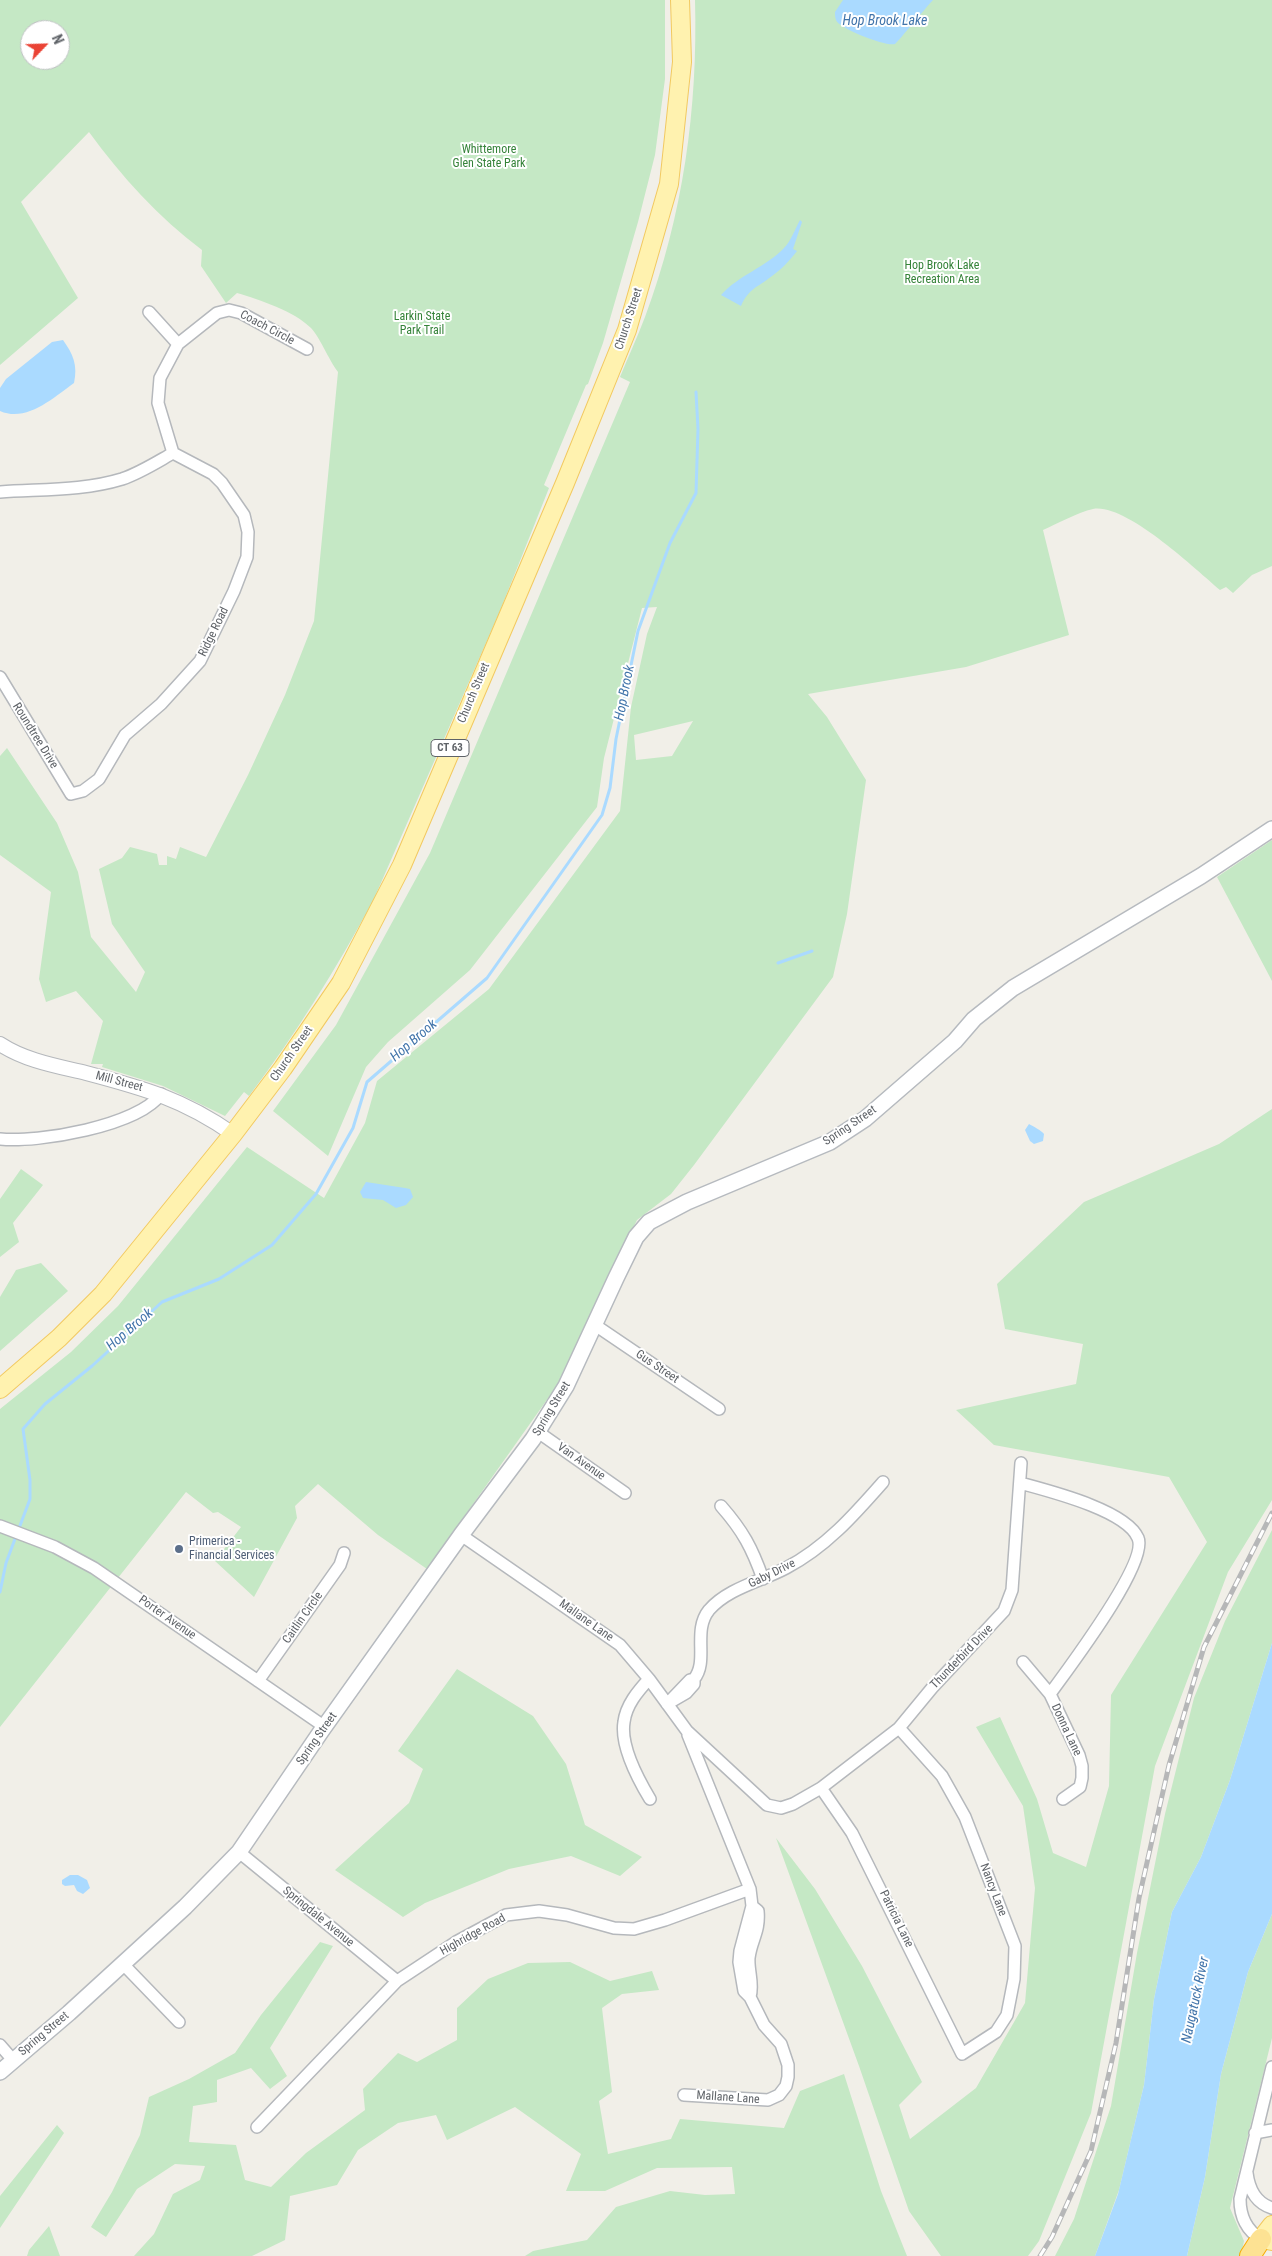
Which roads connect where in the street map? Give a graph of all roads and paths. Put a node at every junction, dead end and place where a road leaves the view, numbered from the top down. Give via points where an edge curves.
1 (680, 0) edge
2 (149, 312) dead end
3 (178, 344) junction
4 (307, 349) dead end
5 (173, 453) junction
6 (0, 492) edge
7 (0, 677) edge
8 (71, 794) joint
9 (1272, 829) edge
10 (0, 1044) edge
11 (161, 1094) junction
12 (233, 1134) junction
13 (0, 1139) edge
14 (595, 1324) junction
15 (0, 1389) edge
16 (719, 1409) dead end
17 (538, 1432) junction
18 (1021, 1463) dead end
19 (883, 1482) dead end
20 (1020, 1483) junction
21 (625, 1493) dead end
22 (721, 1506) dead end
23 (0, 1526) edge
24 (461, 1535) junction
25 (344, 1553) dead end
26 (763, 1579) junction
27 (1023, 1662) dead end
28 (649, 1679) junction
29 (258, 1681) junction
30 (1050, 1694) junction
31 (667, 1704) junction
32 (325, 1727) junction
33 (898, 1728) junction
34 (687, 1731) junction
35 (821, 1788) junction
36 (650, 1799) dead end
37 (1063, 1799) dead end
38 (239, 1852) junction
39 (750, 1889) junction
40 (123, 1964) junction
41 (397, 1981) junction
42 (179, 2022) dead end
43 (0, 2045) edge
44 (962, 2054) joint
45 (14, 2060) junction
46 (1272, 2067) edge
47 (0, 2072) edge
48 (684, 2095) dead end
49 (257, 2127) dead end
50 (1272, 2130) edge
51 (1255, 2133) junction
52 (1247, 2165) junction
53 (1272, 2208) edge
54 (1268, 2235) edge
55 (1250, 2256) edge

1 - 12 main road, Church Street / CT 63 via 682,62 669,184 627,330 402,865 341,983
2 - 3 street
3 - 4 street, Coach Circle via 213,316 230,310 254,319
3 - 5 street, Coach Circle via 160,378 158,390 161,416
5 - 6 street via 138,472 107,482 80,488
5 - 8 street, Ridge Road via 213,474 227,491 244,515 248,532 247,557 200,660 161,704 125,735 99,779 83,791
7 - 8 street, Roundtree Drive
9 - 14 main road, Spring Street via 1201,876 1013,988 974,1019 955,1041 866,1119 830,1142 687,1202 649,1222 632,1245
10 - 11 street, Mill Street via 45,1063
11 - 12 street, Mill Street
11 - 13 street via 148,1108 109,1124 72,1133
12 - 15 main road, Church Street / CT 63 via 104,1294 60,1338
14 - 16 street, Gus Street
14 - 17 main road, Spring Street via 566,1386
17 - 21 street, Van Avenue
17 - 24 main road, Spring Street
18 - 20 street, Thunderbird Drive
19 - 26 street, Gaby Drive via 826,1542 786,1569
20 - 30 street via 1104,1510 1130,1527 1139,1539 1139,1554 1114,1604
20 - 33 street, Thunderbird Drive via 1012,1590 1004,1611
22 - 26 street via 744,1534
23 - 29 street, Porter Avenue via 94,1568
24 - 28 street, Mallane Lane via 620,1645
24 - 32 main road, Spring Street
25 - 29 street, Caitlin Circle via 340,1565
26 - 31 street, Gaby Drive via 726,1596 709,1610 701,1628 700,1669 694,1684
27 - 30 street, Donna Lane
28 - 31 street, Mallane Lane
28 - 36 street via 633,1698 624,1722 627,1747
29 - 32 street, Porter Avenue
30 - 37 street, Donna Lane via 1082,1766 1080,1787
31 - 34 street, Mallane Lane
32 - 38 main road, Spring Street
33 - 35 street, Thunderbird Drive
33 - 44 street, Nancy Lane via 942,1776 965,1817 1014,1946 1014,1979 1007,2015 996,2032
34 - 35 street, Mallane Lane via 767,1805 781,1808
34 - 39 street, Mallane Lane
35 - 44 street, Patricia Lane via 852,1833
38 - 40 main road, Spring Street
38 - 41 street, Springdale Avenue
39 - 41 street, Highridge Road via 634,1929 614,1928 539,1911 506,1915 456,1942
39 - 48 street, Mallane Lane via 752,1906 739,1962 744,1991 764,2025 781,2044 788,2065 788,2078 780,2095 768,2100
40 - 42 street
40 - 45 main road, Spring Street
41 - 49 street, Highridge Road
43 - 45 street
45 - 47 main road, Spring Street
46 - 51 street
50 - 51 street
51 - 52 street
52 - 53 street via 1253,2193 1264,2205
52 - 54 street via 1240,2208 1249,2230
54 - 55 highway

